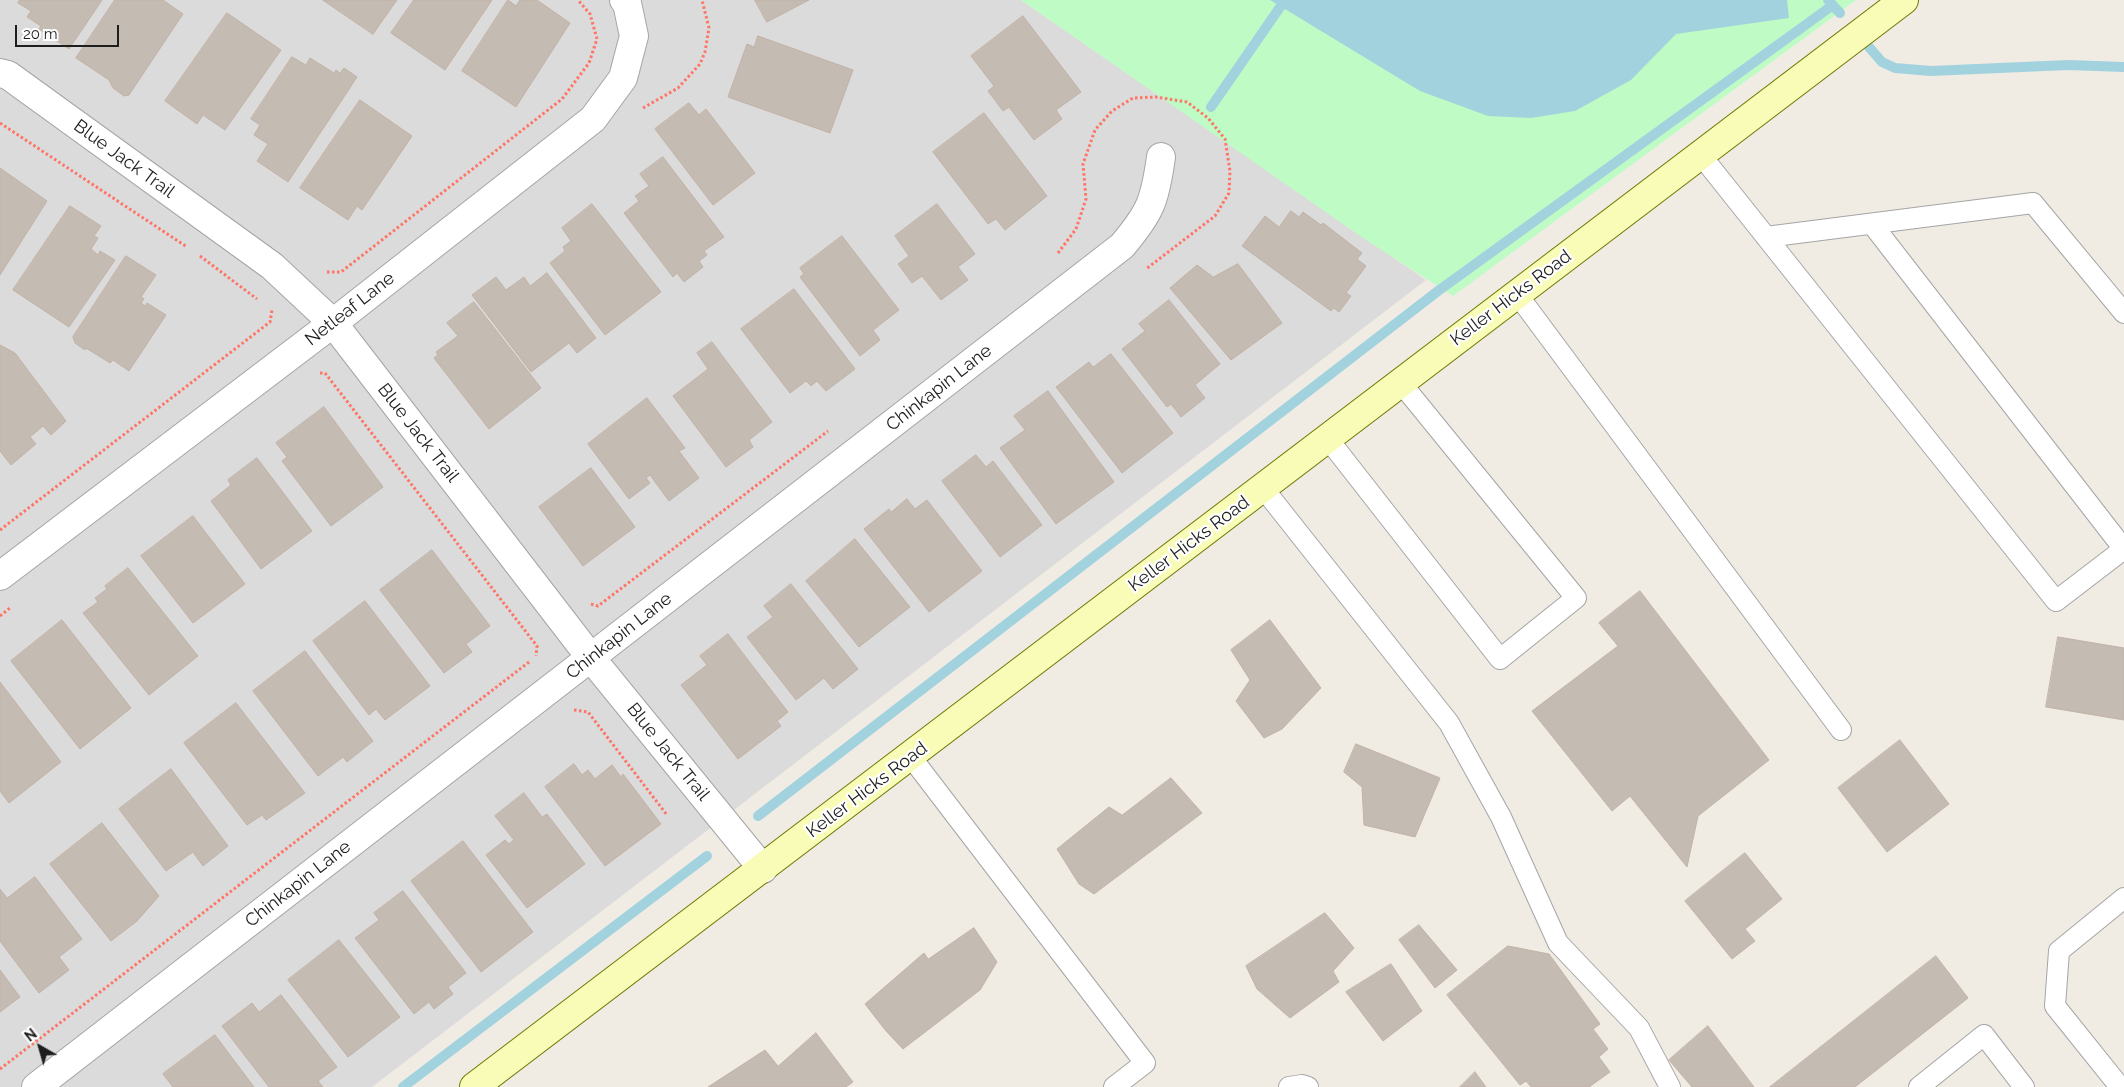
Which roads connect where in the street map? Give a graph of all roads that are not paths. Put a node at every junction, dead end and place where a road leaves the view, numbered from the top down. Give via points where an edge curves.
1 (624, 0) edge
2 (1904, 0) edge
3 (0, 73) edge
4 (1700, 154) junction
5 (1161, 157) dead end
6 (1872, 224) junction
7 (1766, 237) junction
8 (1517, 294) junction
9 (2124, 312) edge
10 (333, 323) junction
11 (1401, 383) junction
12 (1328, 439) junction
13 (1263, 488) junction
14 (2124, 548) edge
15 (0, 576) edge
16 (591, 658) junction
17 (1841, 730) dead end
18 (911, 757) junction
19 (763, 869) junction
20 (2124, 898) edge
21 (1119, 1085) edge
22 (36, 1087) edge
23 (474, 1087) edge
24 (1289, 1087) edge
25 (1308, 1087) edge
26 (1670, 1087) edge
27 (1919, 1087) edge
28 (2024, 1087) edge
29 (2120, 1087) edge

1 - 10 street, Netleaf Lane via 634,36 623,78 593,119
2 - 4 street, Keller Hicks Road
3 - 10 street, Blue Jack Trail via 8,75 272,266
4 - 7 lane
4 - 8 street, Keller Hicks Road
5 - 16 street, Chinkapin Lane via 1156,193 1142,222 1122,246
6 - 7 lane
6 - 9 lane via 2033,203
6 - 14 lane
7 - 14 lane via 2056,601
8 - 11 street, Keller Hicks Road
8 - 17 lane
10 - 15 street, Netleaf Lane
10 - 16 street, Blue Jack Trail
11 - 12 street, Keller Hicks Road
11 - 12 lane via 1576,598 1500,659
12 - 13 street, Keller Hicks Road
13 - 18 street, Keller Hicks Road
13 - 26 lane via 1449,723 1501,818 1558,943 1639,1028
16 - 19 street, Blue Jack Trail
16 - 22 street, Chinkapin Lane
18 - 19 street, Keller Hicks Road
18 - 21 lane via 1145,1063
19 - 23 street, Keller Hicks Road
20 - 29 lane via 2059,951 2055,1006
24 - 25 lane
27 - 28 lane via 1984,1035

